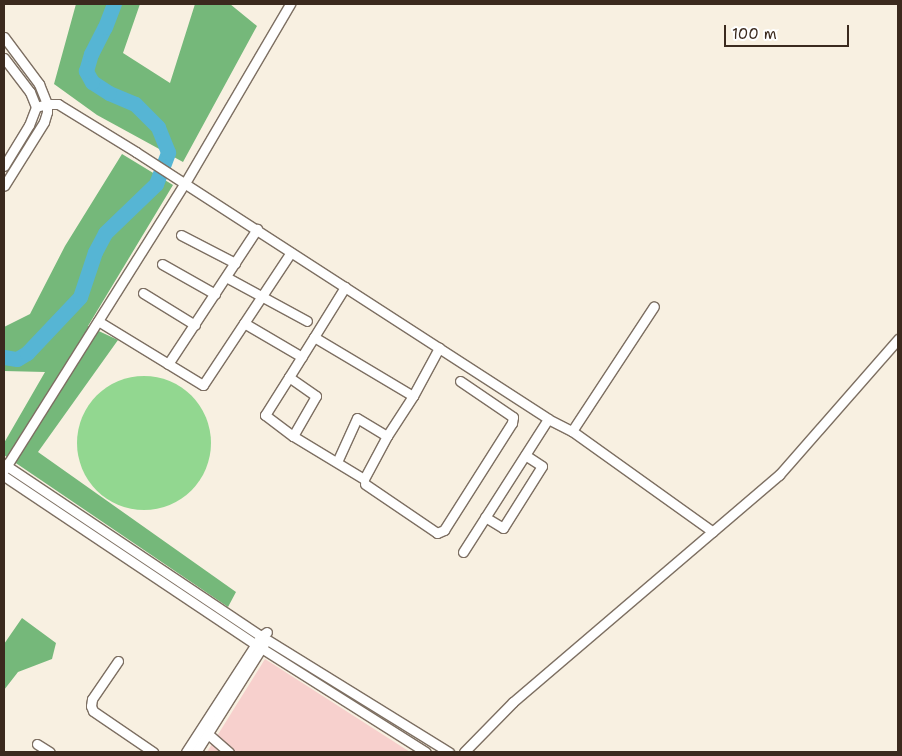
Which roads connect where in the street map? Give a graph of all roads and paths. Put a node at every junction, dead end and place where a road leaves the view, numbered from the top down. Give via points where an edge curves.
1 (290, 4) edge
2 (4, 37) edge
3 (4, 58) edge
4 (47, 104) junction
5 (36, 107) junction
6 (4, 166) edge
7 (185, 183) junction
8 (4, 186) edge
9 (257, 229) junction
10 (181, 235) dead end
11 (291, 252) junction
12 (235, 263) junction
13 (162, 264) dead end
14 (226, 277) junction
15 (345, 286) junction
16 (143, 293) dead end
17 (215, 294) junction
18 (262, 296) junction
19 (654, 306) dead end
20 (98, 321) junction
21 (307, 322) dead end
22 (244, 323) junction
23 (195, 325) junction
24 (314, 337) junction
25 (898, 339) edge
26 (439, 348) junction
27 (302, 358) junction
28 (168, 364) junction
29 (289, 377) junction
30 (486, 379) junction
31 (460, 381) dead end
32 (476, 392) junction
33 (413, 396) junction
34 (548, 419) junction
35 (572, 431) junction
36 (293, 436) junction
37 (387, 436) junction
38 (525, 454) junction
39 (337, 462) junction
40 (5, 467) edge
41 (4, 476) edge
42 (365, 484) dead end
43 (485, 517) junction
44 (713, 532) junction
45 (463, 552) dead end
46 (264, 638) junction
47 (259, 646) junction
48 (118, 661) dead end
49 (208, 734) junction
50 (37, 744) dead end
51 (50, 752) edge
52 (153, 752) edge
53 (186, 752) edge
54 (196, 752) edge
55 (230, 752) edge
56 (426, 752) edge
57 (449, 752) edge
58 (464, 752) edge

1 - 7 street
2 - 4 street via 40,84
3 - 5 street via 30,92
4 - 5 street
4 - 7 street via 58,104
4 - 8 street via 44,122
5 - 6 street
7 - 9 street
7 - 20 street
9 - 11 street
9 - 12 street
10 - 12 street
11 - 15 street
11 - 18 street
12 - 14 street
13 - 17 street
14 - 17 street
14 - 18 street
15 - 24 street
15 - 26 street
16 - 23 street
17 - 23 street
18 - 21 street
18 - 22 street
19 - 35 street
20 - 28 street
20 - 40 street
22 - 27 street
22 - 28 street via 203,385
23 - 28 street
24 - 27 street
24 - 33 street
25 - 44 street via 779,475
26 - 30 street
26 - 33 street
27 - 29 street
29 - 36 street via 316,396
29 - 36 street via 264,415
30 - 32 street
30 - 34 street
31 - 32 street
32 - 42 street via 511,414 512,423 441,532 437,533
33 - 37 street
34 - 35 street
34 - 38 street
35 - 44 street
36 - 39 street
37 - 39 street via 364,480
37 - 39 street via 358,418
38 - 43 street
38 - 43 street via 542,466 503,528
40 - 46 street
41 - 47 street
43 - 45 street
44 - 58 street via 513,702
46 - 47 street
46 - 57 street
47 - 49 street
47 - 53 street
47 - 56 street
48 - 52 street via 92,699 91,706 93,711
49 - 54 street
49 - 55 street
50 - 51 street

